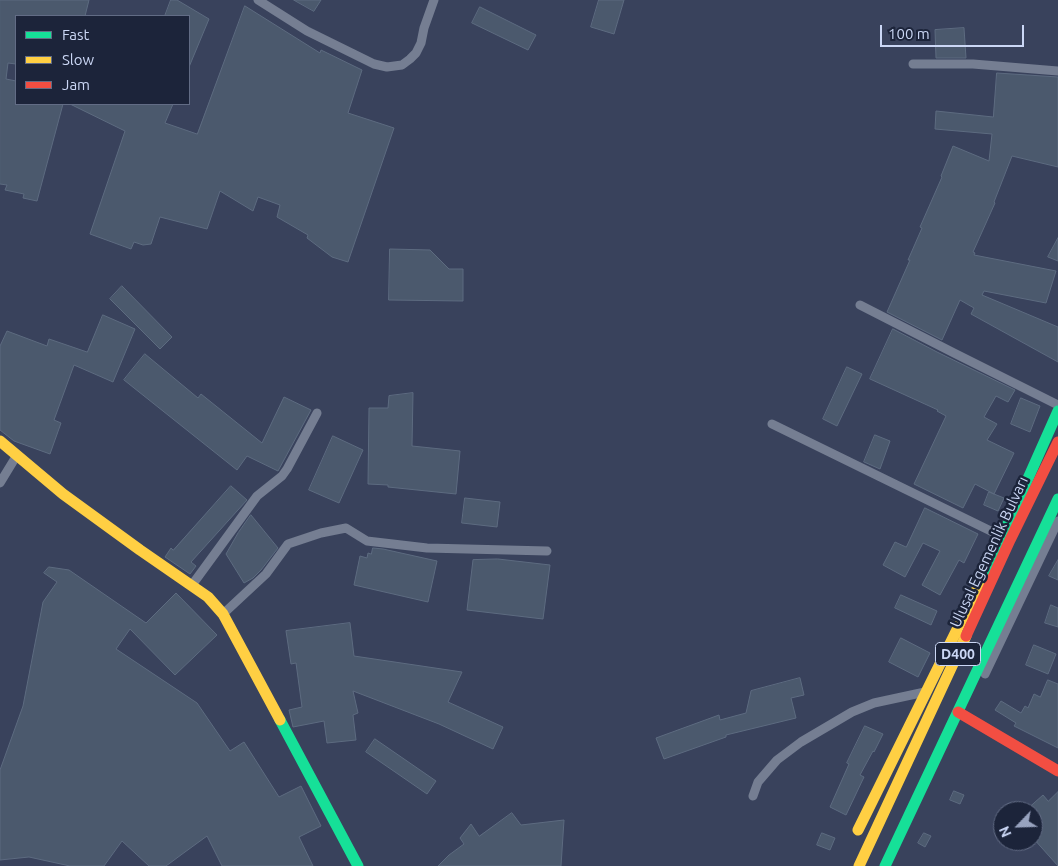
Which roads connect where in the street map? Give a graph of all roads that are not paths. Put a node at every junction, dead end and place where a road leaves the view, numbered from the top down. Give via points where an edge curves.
1 (258, 0) edge
2 (434, 0) edge
3 (913, 64) dead end
4 (1058, 71) edge
5 (860, 305) dead end
6 (1058, 405) edge
7 (1058, 410) edge
8 (317, 413) dead end
9 (772, 424) dead end
10 (0, 441) edge
11 (1058, 442) edge
12 (17, 455) junction
13 (0, 483) edge
14 (1058, 499) edge
15 (1058, 521) edge
16 (1006, 538) junction
17 (547, 550) dead end
18 (192, 586) junction
19 (223, 614) junction
20 (925, 692) junction
21 (962, 714) junction
22 (1058, 771) edge
23 (752, 796) dead end
24 (858, 830) dead end
25 (358, 866) edge
26 (859, 866) edge
27 (885, 866) edge
28 (894, 866) edge

1 - 2 street via 307,31 374,64 387,67 402,65 416,53
3 - 4 street via 973,64
5 - 6 street
7 - 16 main road
8 - 18 street via 282,476 257,496
9 - 16 street
10 - 12 main road
11 - 16 main road, Ulusal Egemenlik Bulvarı / D400
12 - 13 street
12 - 18 main road via 62,494
14 - 21 main road, D400
15 - 21 street
16 - 20 main road
16 - 26 main road, Ulusal Egemenlik Bulvarı / D400
17 - 19 street via 427,548 367,540 346,528 288,544 266,574
18 - 19 main road via 208,597
19 - 25 main road
20 - 23 street via 874,703 801,742 777,760 758,782
20 - 24 main road
21 - 22 main road
21 - 27 main road, D400
21 - 28 street

